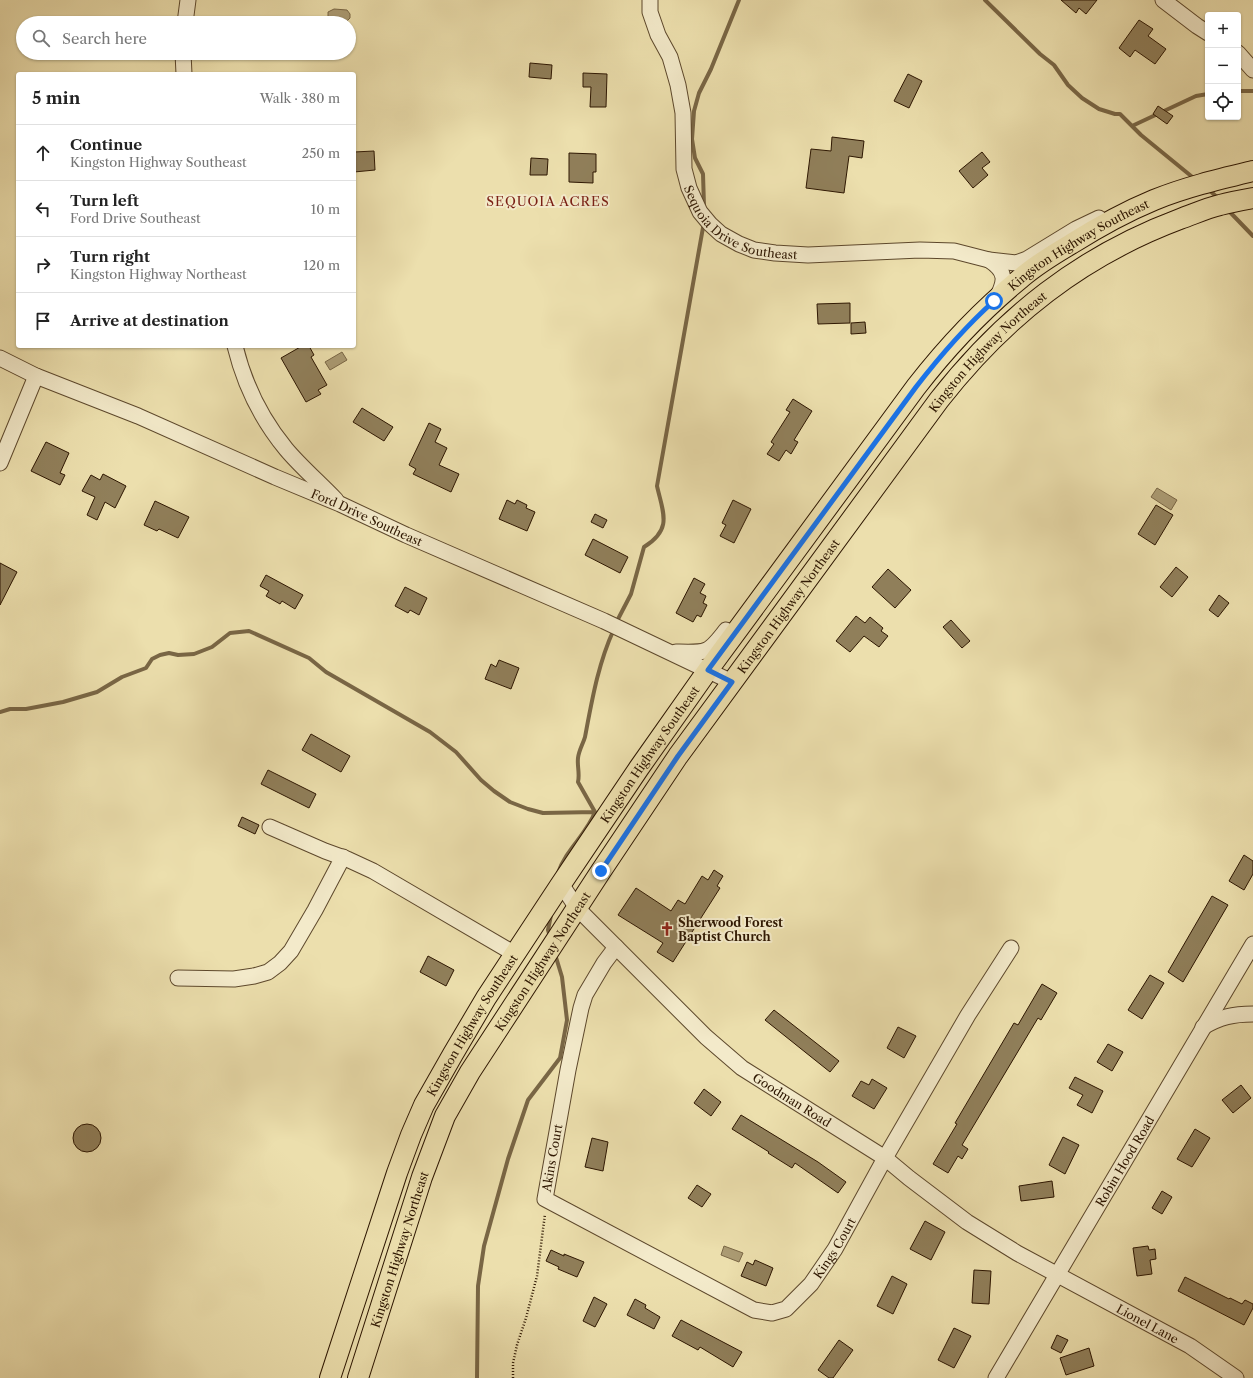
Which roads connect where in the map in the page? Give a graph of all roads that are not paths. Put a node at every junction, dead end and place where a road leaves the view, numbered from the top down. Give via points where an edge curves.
1 (188, 0) edge
2 (650, 0) edge
3 (1163, 0) edge
4 (186, 16) edge
5 (1205, 31) edge
6 (183, 60) edge
7 (184, 72) edge
8 (1253, 171) edge
9 (1253, 198) edge
10 (1148, 204) junction
11 (989, 260) junction
12 (994, 301) junction
13 (235, 348) edge
14 (0, 358) edge
15 (36, 376) junction
16 (0, 463) edge
17 (340, 504) junction
18 (800, 546) junction
19 (668, 652) junction
20 (708, 670) junction
21 (732, 682) junction
22 (270, 827) dead end
23 (343, 857) junction
24 (561, 884) junction
25 (577, 908) junction
26 (1253, 944) edge
27 (616, 947) junction
28 (1011, 948) dead end
29 (516, 954) junction
30 (178, 978) dead end
31 (1253, 1014) edge
32 (1203, 1027) junction
33 (885, 1158) junction
34 (545, 1199) joint
35 (1057, 1274) junction
36 (330, 1378) edge
37 (358, 1378) edge
38 (996, 1378) edge
39 (1236, 1378) edge

1 - 4 street
2 - 11 street, Sequoia Drive Southeast via 650,12 658,36 670,57 678,85 683,113 684,169 689,188 700,212 721,234 754,250 775,253 808,255 920,250 954,252
3 - 5 street
6 - 7 street
8 - 10 main road, Kingston Highway Southeast via 1217,179
9 - 21 main road, Kingston Highway Northeast via 1219,205 1152,230 1089,263 1016,316 982,350 939,400
10 - 11 street, Sequoia Drive Southeast via 1083,225 1016,263
10 - 12 main road, Kingston Highway Southeast via 1115,218 1056,253
11 - 12 street via 1002,272 1002,287
12 - 18 main road, Kingston Highway Southeast via 938,359
13 - 17 street via 239,363 267,423 287,450
14 - 15 street, Ford Drive Southeast
15 - 16 street
15 - 17 street, Ford Drive Southeast via 138,416
17 - 19 street, Ford Drive Southeast
18 - 19 street via 750,598 716,644 699,653
18 - 20 main road, Kingston Highway Southeast
19 - 20 street, Ford Drive Southeast
20 - 21 street, Ford Drive Southeast
20 - 24 main road, Kingston Highway Southeast
21 - 25 main road, Kingston Highway Northeast via 678,756
22 - 23 street
23 - 29 street
23 - 30 street via 291,951 268,972 234,979
24 - 25 street, Goodman Road
24 - 29 main road, Kingston Highway Southeast
25 - 27 street, Goodman Road
25 - 37 main road, Kingston Highway Northeast via 470,1072 445,1116 422,1177
26 - 32 street, Robin Hood Road
27 - 33 street, Goodman Road via 706,1037 742,1068
27 - 34 street, Akins Court via 585,995 581,1008
28 - 33 street, Kings Court via 968,1015
29 - 36 main road, Kingston Highway Southeast via 486,998 421,1111 397,1173
31 - 32 street via 1218,1018
32 - 35 street, Robin Hood Road
33 - 34 street, Kings Court via 835,1249 811,1284 786,1309 772,1314 754,1310
33 - 35 street, Goodman Road via 967,1222
35 - 38 street, Robin Hood Road
35 - 39 street, Lionel Lane via 1190,1346

